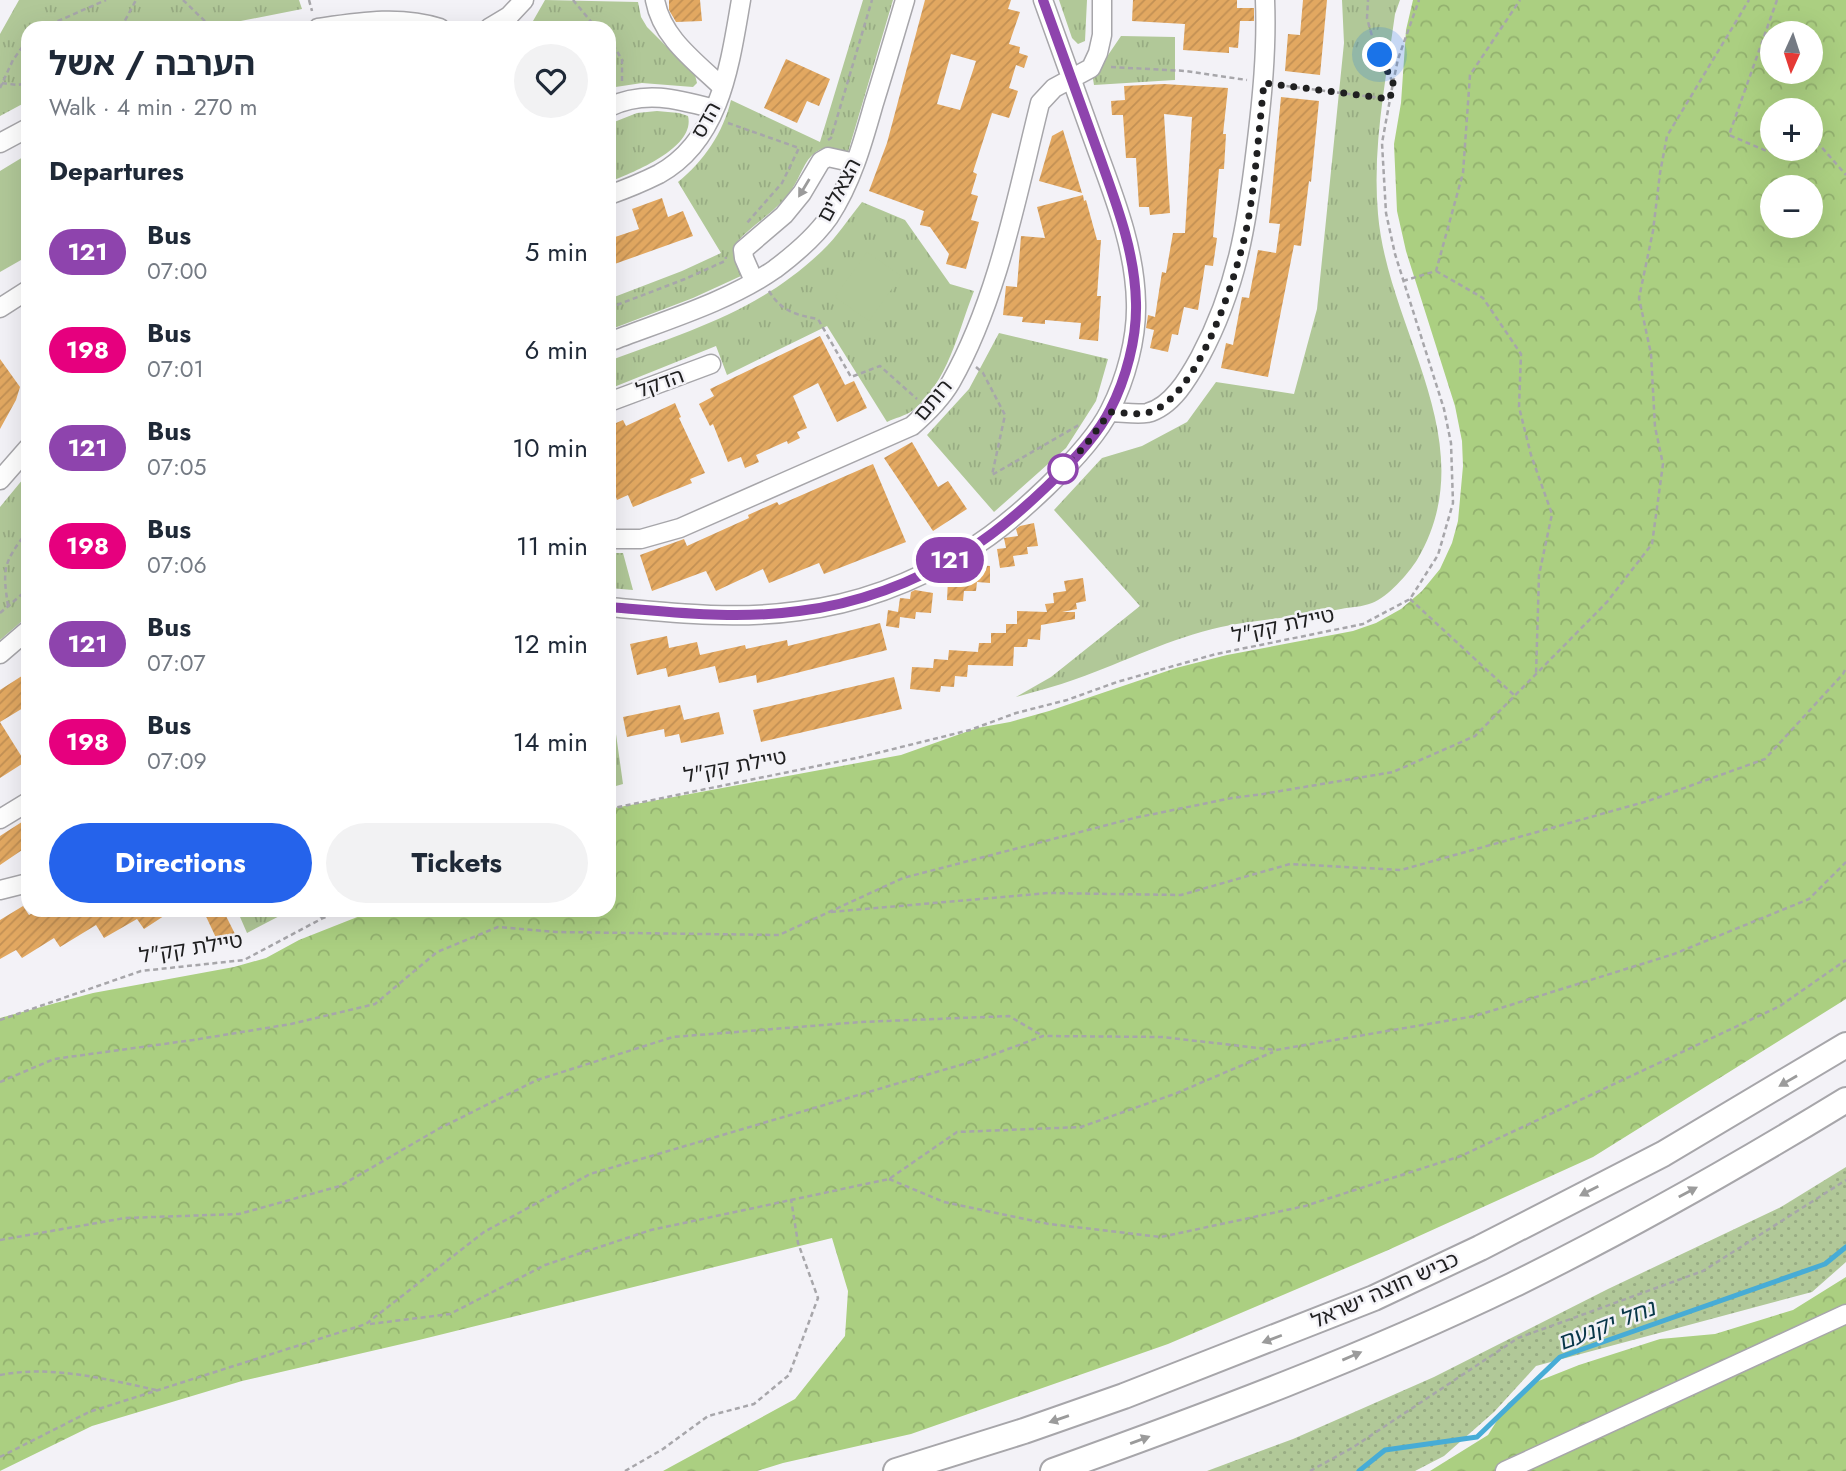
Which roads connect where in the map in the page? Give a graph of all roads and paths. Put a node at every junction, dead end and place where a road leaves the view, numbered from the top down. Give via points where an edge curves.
1 (106, 0) edge
2 (136, 0) edge
3 (183, 0) edge
4 (526, 0) edge
5 (573, 0) edge
6 (655, 0) edge
7 (741, 0) edge
8 (872, 0) edge
9 (905, 0) edge
10 (1043, 0) edge
11 (1102, 0) edge
12 (1265, 0) edge
13 (1368, 0) edge
14 (1419, 0) edge
15 (1520, 0) edge
16 (1749, 0) edge
17 (1777, 0) edge
18 (58, 21) edge
19 (125, 21) edge
20 (205, 21) edge
21 (386, 21) edge
22 (411, 21) edge
23 (501, 21) edge
24 (517, 21) edge
25 (590, 21) edge
26 (21, 49) edge
27 (616, 49) edge
28 (1091, 68) junction
29 (1072, 79) junction
30 (1264, 83) junction
31 (1393, 83) junction
32 (21, 84) edge
33 (1, 85) edge
34 (722, 87) junction
35 (616, 98) edge
36 (1390, 99) junction
37 (616, 104) edge
38 (713, 113) junction
39 (21, 132) edge
40 (0, 144) edge
41 (821, 145) dead end
42 (1760, 148) edge
43 (1823, 149) edge
44 (855, 163) junction
45 (1846, 175) edge
46 (616, 192) edge
47 (753, 225) dead end
48 (727, 254) dead end
49 (1436, 271) junction
50 (757, 279) junction
51 (1403, 281) junction
52 (21, 294) edge
53 (616, 305) edge
54 (0, 308) edge
55 (616, 339) edge
56 (963, 356) junction
57 (711, 364) dead end
58 (616, 399) edge
59 (1111, 409) junction
60 (930, 410) junction
61 (21, 456) edge
62 (0, 480) edge
63 (616, 539) edge
64 (21, 540) edge
65 (21, 595) edge
66 (1410, 599) junction
67 (8, 606) junction
68 (616, 608) edge
69 (0, 612) edge
70 (21, 636) edge
71 (0, 654) edge
72 (1846, 668) edge
73 (1536, 675) junction
74 (1515, 696) junction
75 (21, 806) edge
76 (616, 808) edge
77 (0, 819) edge
78 (1846, 862) edge
79 (21, 885) edge
80 (0, 890) edge
81 (827, 913) junction
82 (323, 918) edge
83 (1846, 960) edge
84 (0, 1020) edge
85 (1043, 1036) junction
86 (1846, 1045) edge
87 (1276, 1051) junction
88 (0, 1082) edge
89 (1846, 1101) edge
90 (1846, 1112) edge
91 (1758, 1154) junction
92 (889, 1180) junction
93 (1846, 1180) edge
94 (791, 1199) junction
95 (0, 1240) edge
96 (1846, 1314) edge
97 (366, 1324) junction
98 (0, 1376) edge
99 (157, 1391) junction
100 (0, 1458) edge
101 (625, 1471) edge
102 (896, 1471) edge
103 (1053, 1471) edge
104 (1310, 1471) edge
105 (1505, 1471) edge

1 - 18 path
2 - 19 path
3 - 20 path
4 - 23 street
4 - 24 street
5 - 25 path
6 - 34 street via 669,36
7 - 34 street, הדס
8 - 41 path via 831,138
9 - 44 street, הצאלים
10 - 29 street
11 - 28 street via 1102,35
12 - 30 street
13 - 31 path via 1372,36
14 - 31 path, טיילת קק"ל
15 - 49 path via 1470,75 1464,173
16 - 73 path via 1667,136 1660,173 1639,298 1651,354 1655,427 1663,464 1652,544 1607,602
17 - 42 path via 1729,135
21 - 22 street
26 - 33 path
27 - 35 path via 622,60
28 - 29 street, רותם
28 - 30 path via 1186,71
29 - 56 street, רותם via 1054,88 1040,103 998,264
29 - 59 street via 1122,219 1137,304 1132,344
30 - 36 path
30 - 59 street via 1248,221 1212,335 1187,381 1164,403 1147,413
31 - 36 path, טיילת קק"ל
32 - 33 path
34 - 38 street, הדס
36 - 51 path, טיילת קק"ל via 1382,143 1383,176 1386,213
37 - 38 street via 657,96
38 - 46 street, הדס via 685,154 661,173
38 - 47 path via 799,148 782,183 745,225
39 - 40 street
43 - 45 path
44 - 50 street, הצאלים via 828,217 808,242
44 -> 50 street via 828,157 821,160 784,215 748,243 744,258
48 - 53 path via 725,261
49 - 51 path
49 - 73 path via 1483,298 1521,354 1519,407 1552,514 1539,575
50 - 55 street, הצאלים
50 - 60 path via 776,303 792,314 818,319 851,377 880,366
51 - 66 path, טיילת קק"ל via 1444,409 1451,443 1453,503 1438,555
52 - 54 street
56 - 59 path via 983,373 1005,415 992,475
56 - 60 street, רותם via 950,384
57 - 58 street, הדקל
59 - 68 street via 1085,446 1015,515 969,550 895,586 801,611 752,615 705,616
60 - 63 street, רותם via 912,426 680,528 641,539
61 - 62 street
64 - 67 path via 3,574
65 - 67 path
66 - 74 path
66 - 76 path, טיילת קק"ל via 1363,624 1216,654 970,730
67 - 69 path
70 - 71 street
72 - 81 path via 1765,759 1647,801 1401,870 1290,864 1181,895 1048,893
73 - 74 path
74 - 81 path via 1475,736 1393,772 1232,797 1134,818 903,878
75 - 77 street
78 - 87 path via 1809,900 1674,954 1475,1016
79 - 80 street
81 - 88 path via 779,934 556,932 498,927 437,952 375,1004 291,1024 54,1059
82 - 84 path, טיילת קק"ל via 244,960 141,971
83 - 92 path via 1780,1006 1461,1156 1306,1206 1161,1237 1049,1224 944,1202
85 - 87 path via 1162,1037
85 - 95 path via 1009,1016 673,1037 537,1080 440,1128 340,1186 239,1214 125,1218
85 - 97 path via 984,1058 590,1174 484,1232
86 -> 102 highway, כביש חוצה ישראל via 1662,1154 1374,1298 1124,1396
87 - 92 path via 1081,1127 957,1132
89 - 91 highway
90 - 91 highway
103 -> 91 highway via 1261,1394 1441,1318 1515,1284
92 - 94 path
93 - 104 path via 1703,1270 1518,1338
94 - 97 path via 651,1230 556,1261 450,1314
94 - 101 path via 798,1243 818,1298 789,1375 754,1404 708,1416
96 - 105 street
97 - 99 path
98 - 99 path via 22,1371 97,1377
99 - 100 path via 89,1412

